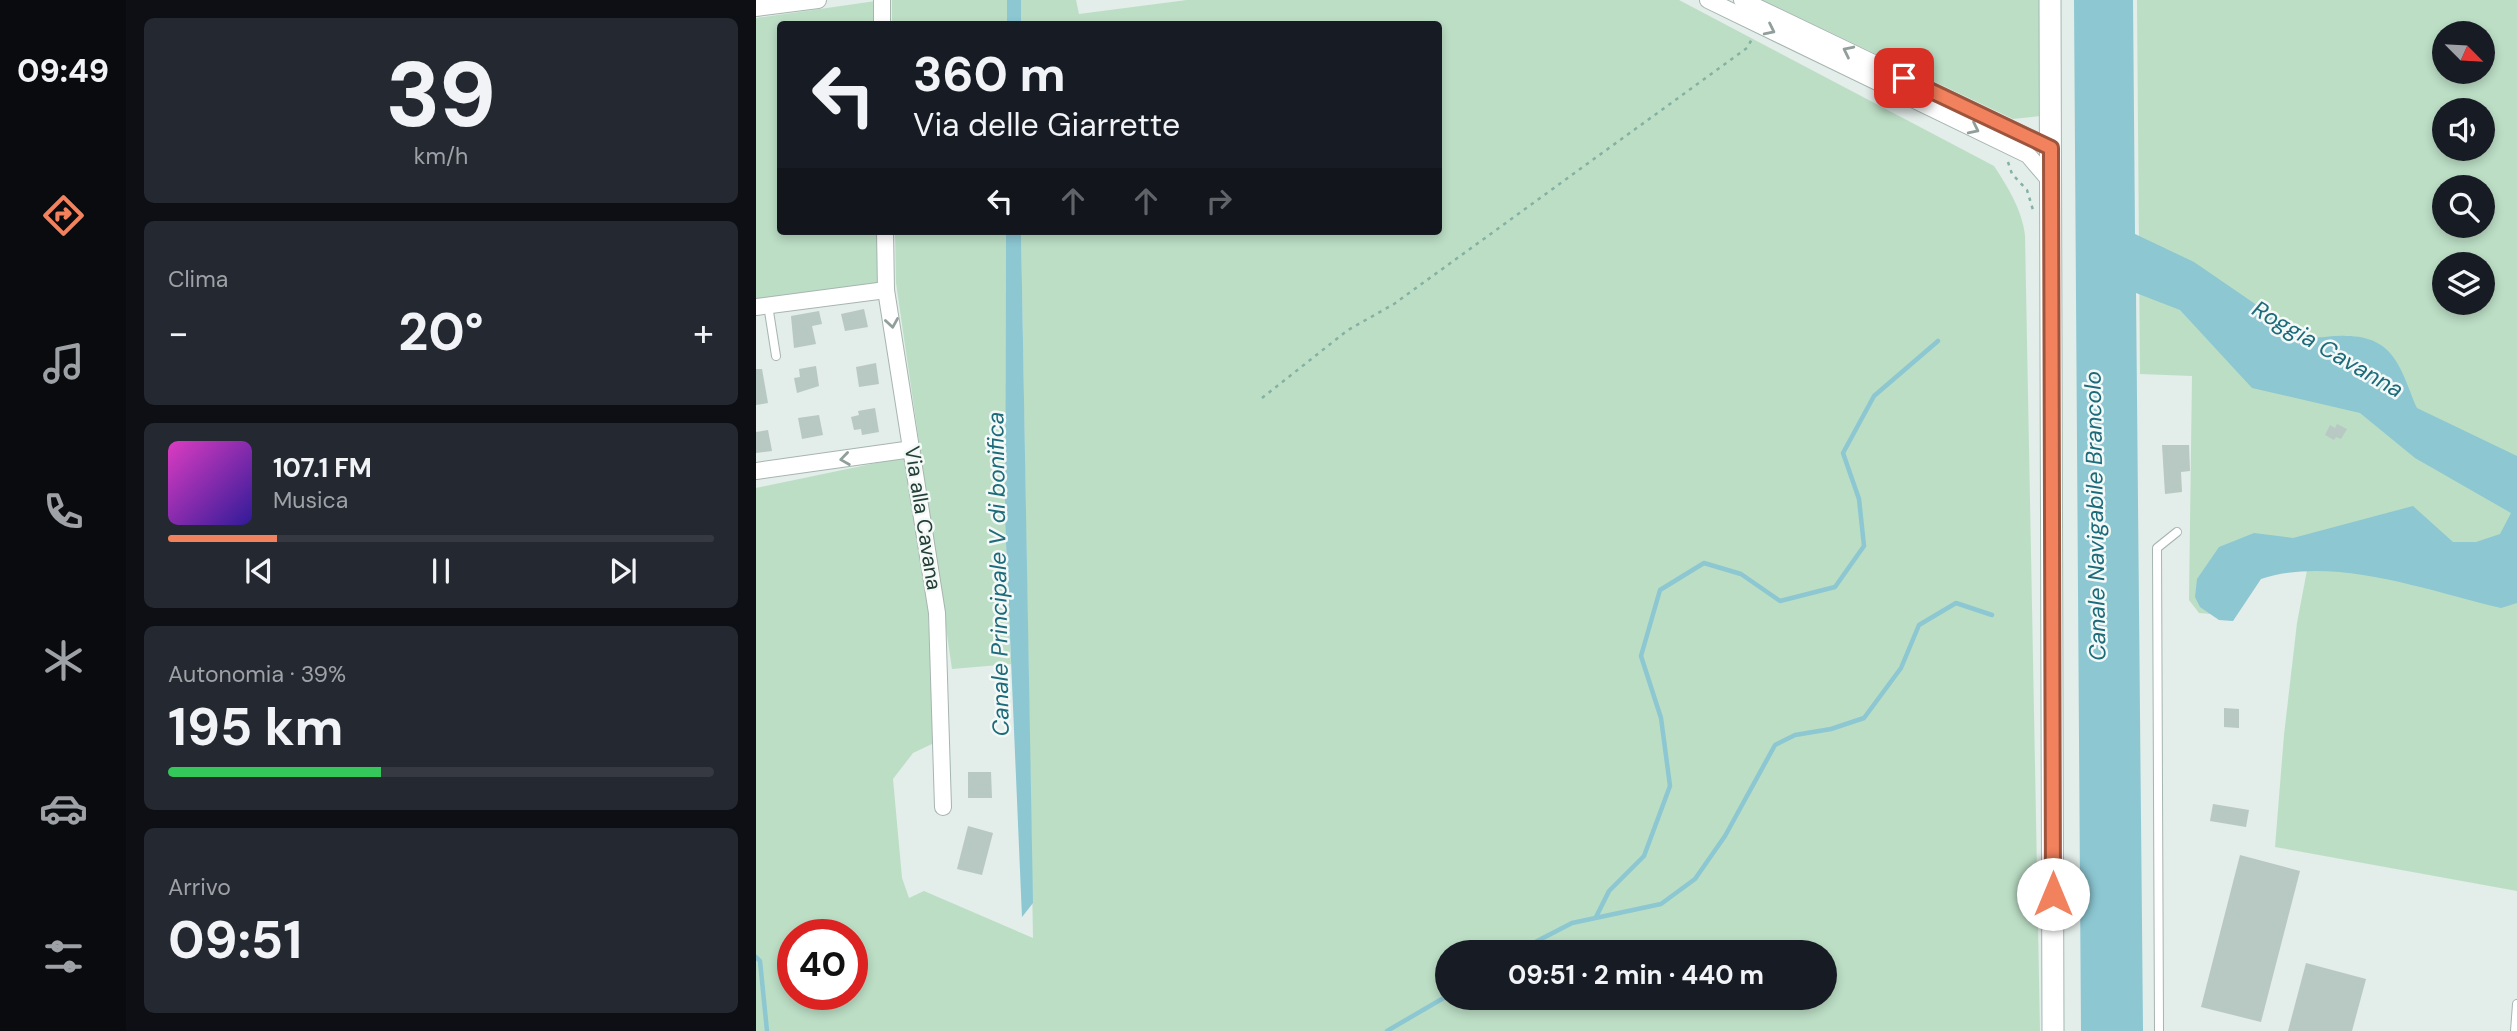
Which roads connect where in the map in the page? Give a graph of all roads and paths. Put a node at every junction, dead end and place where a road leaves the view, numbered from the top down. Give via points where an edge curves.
1 (818, 0) edge
2 (882, 0) edge
3 (1708, 0) edge
4 (1742, 0) edge
5 (2050, 0) edge
6 (756, 8) edge
7 (882, 21) edge
8 (1759, 25) junction
9 (2051, 125) junction
10 (2029, 138) junction
11 (2051, 166) junction
12 (885, 235) edge
13 (886, 290) junction
14 (762, 306) edge
15 (776, 356) dead end
16 (1262, 398) dead end
17 (912, 449) junction
18 (756, 471) edge
19 (2177, 532) dead end
20 (943, 807) dead end
21 (2517, 1004) edge
22 (2053, 1031) edge
23 (2159, 1031) edge
24 (2515, 1031) edge

1 - 6 street
2 - 7 street
3 - 8 street
10 -> 4 street
5 - 9 street
8 -> 11 street
8 - 16 path via 1748,48 1394,304 1348,330
9 - 10 street
9 - 11 street
10 - 11 street
11 - 22 street
12 - 13 street, Via alla Cavana
13 - 14 street
13 -> 17 street, Via alla Cavana
14 - 15 lane
17 -> 18 street
17 - 20 street, Via alla Cavana via 937,613
19 - 23 lane via 2157,548
21 - 24 lane

